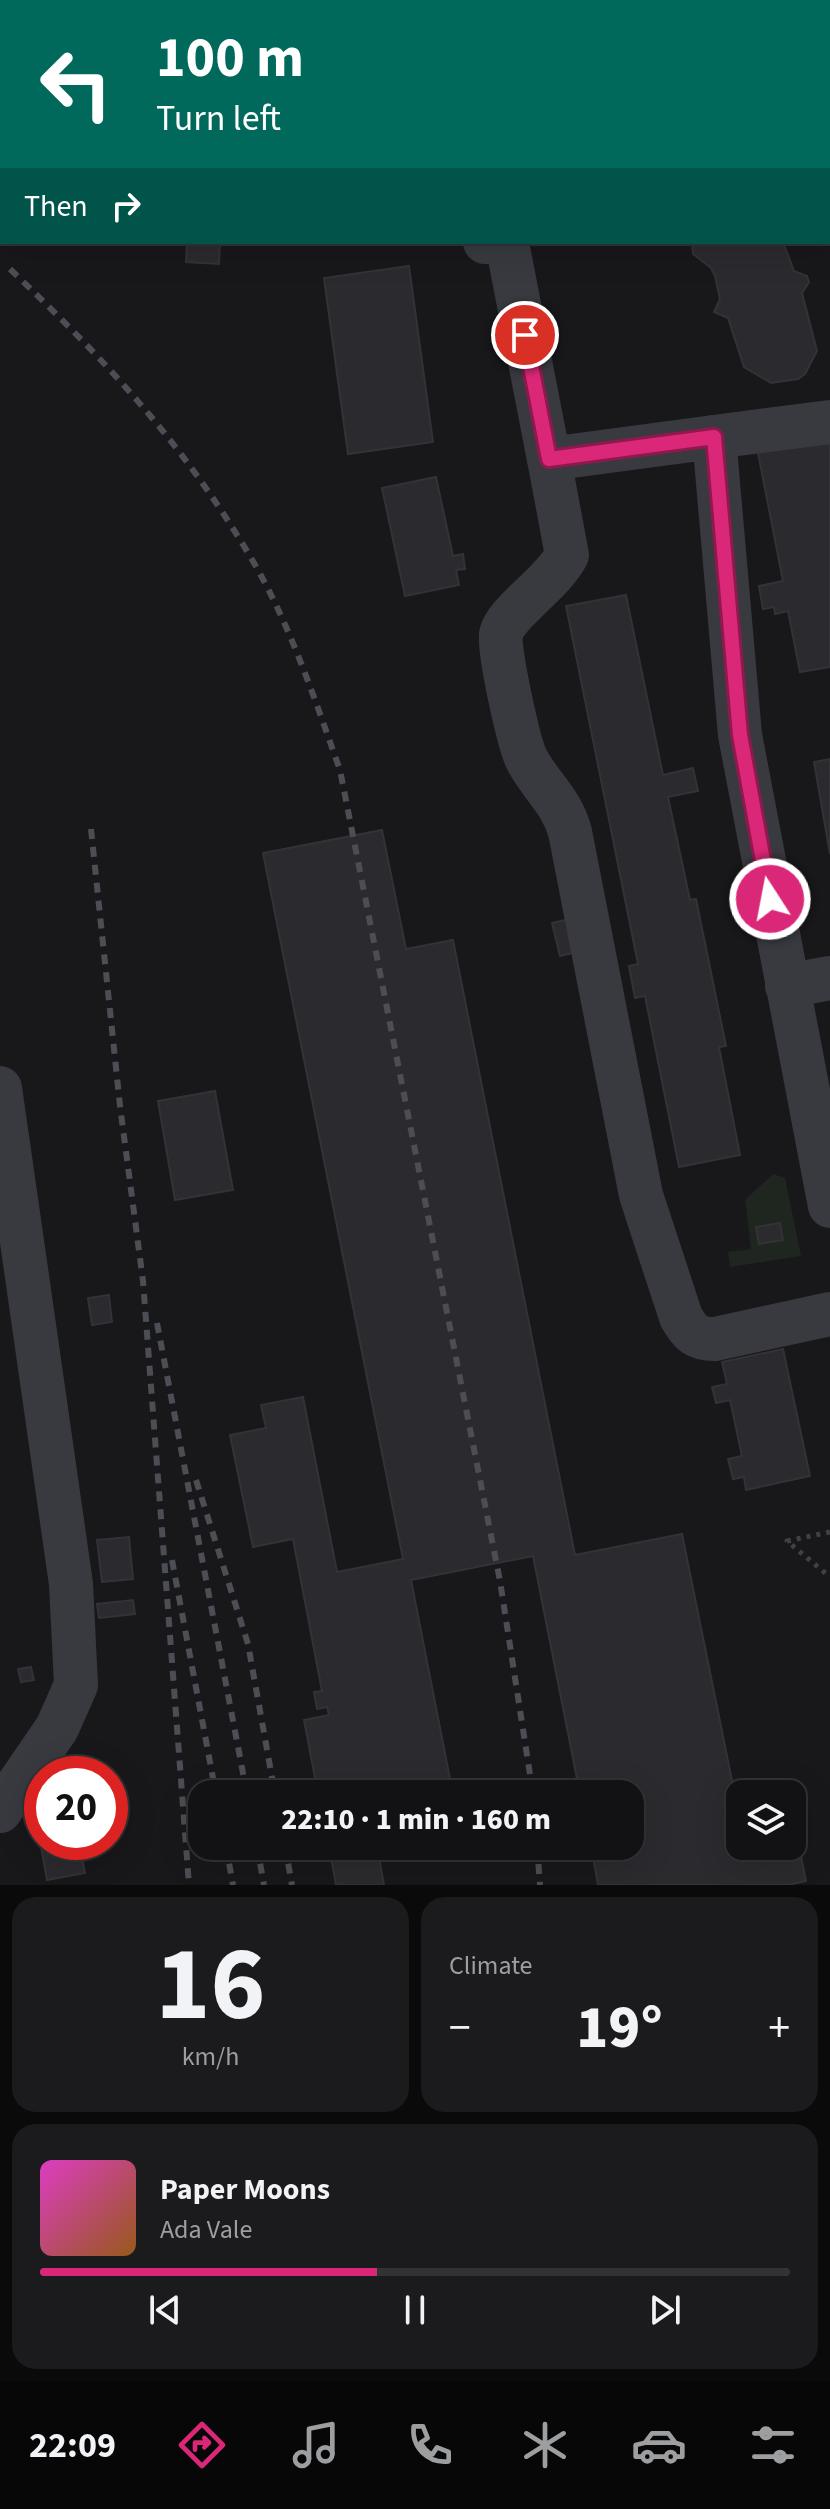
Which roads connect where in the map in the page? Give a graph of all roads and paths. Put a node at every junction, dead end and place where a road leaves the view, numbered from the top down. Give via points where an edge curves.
1 (502, 244) edge
2 (830, 422) edge
3 (714, 437) junction
4 (549, 459) junction
5 (830, 978) edge
6 (787, 986) junction
7 (0, 1088) edge
8 (830, 1206) edge
9 (830, 1314) edge
10 (830, 1532) edge
11 (830, 1577) edge
12 (0, 1811) edge

1 - 4 lane
2 - 3 lane
3 - 4 lane
3 - 6 lane via 740,735
4 - 9 lane via 567,555 547,584 508,620 501,635 504,658 526,758 564,809 641,1195 681,1317 690,1333 715,1339
5 - 6 lane
6 - 8 lane
7 - 12 lane via 78,1664 70,1704
10 - 11 path via 787,1541

